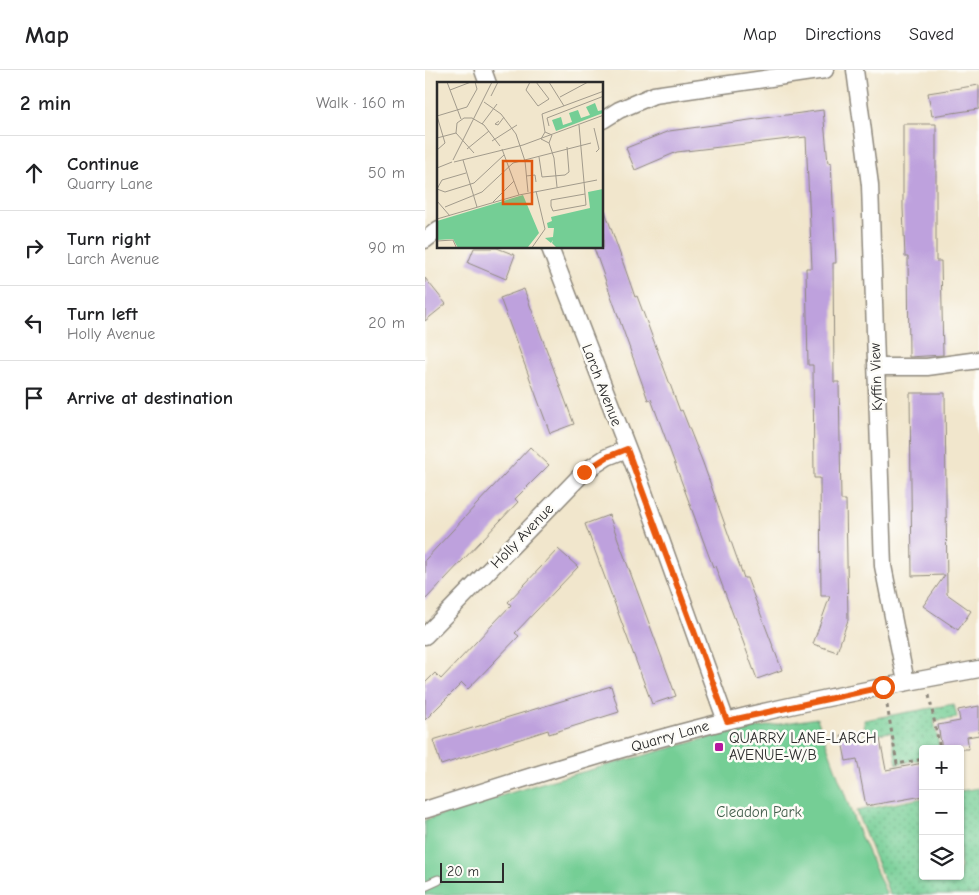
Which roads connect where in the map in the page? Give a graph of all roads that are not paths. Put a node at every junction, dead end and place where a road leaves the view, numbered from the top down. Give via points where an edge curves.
1 (483, 70) edge
2 (825, 70) edge
3 (855, 70) edge
4 (487, 82) edge
5 (604, 119) edge
6 (437, 231) edge
7 (425, 240) edge
8 (550, 249) edge
9 (979, 360) edge
10 (876, 367) junction
11 (627, 449) junction
12 (425, 636) edge
13 (979, 669) edge
14 (906, 682) junction
15 (727, 721) junction
16 (425, 810) edge
17 (438, 880) dead end
18 (425, 886) edge

1 - 4 street
2 - 5 street via 654,95
3 - 10 street, Kyffin View via 870,185
6 - 7 street
8 - 11 street, Larch Avenue
9 - 10 street via 927,367
10 - 14 street, Kyffin View via 883,566
11 - 12 street, Holly Avenue via 584,472
11 - 15 street, Larch Avenue
13 - 14 street, Quarry Lane
14 - 15 street, Quarry Lane
15 - 16 street, Quarry Lane
17 - 18 lane

